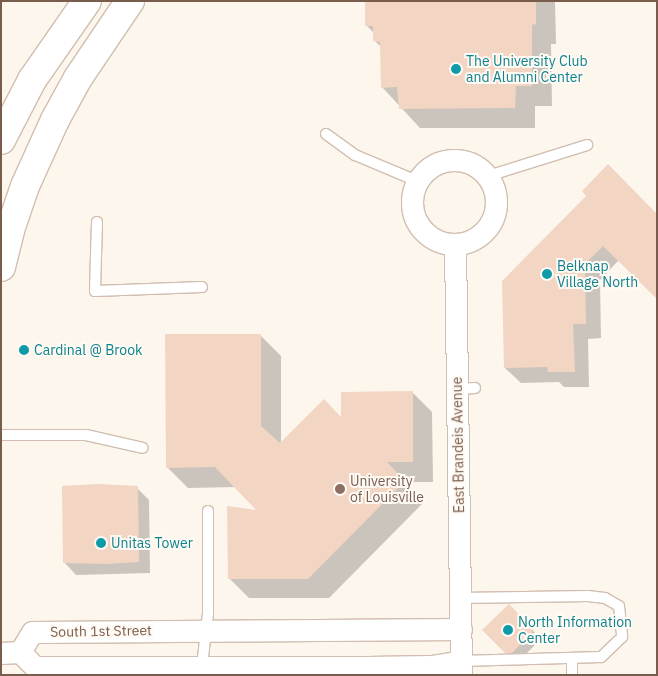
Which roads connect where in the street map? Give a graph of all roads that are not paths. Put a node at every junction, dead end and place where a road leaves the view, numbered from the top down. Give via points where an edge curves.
1 (87, 1) edge
2 (130, 1) edge
3 (326, 134) dead end
4 (1, 140) edge
5 (587, 146) dead end
6 (488, 176) junction
7 (417, 180) junction
8 (97, 222) dead end
9 (455, 244) junction
10 (1, 267) edge
11 (202, 287) dead end
12 (1, 435) edge
13 (143, 448) dead end
14 (208, 510) dead end
15 (461, 598) junction
16 (207, 630) junction
17 (461, 652) edge
18 (11, 653) edge
19 (572, 658) junction
20 (202, 666) junction
21 (171, 670) edge
22 (572, 675) edge

1 - 4 main road via 32,80
2 - 10 main road via 78,78 55,120 25,186
3 - 7 lane via 355,155
5 - 6 lane
6 - 7 street via 478,166 452,159 432,166
6 - 9 street via 496,194 495,214 480,236
7 - 9 street via 412,192 414,218 430,237 442,243
8 - 11 lane via 95,291
9 - 15 street, East Brandeis Avenue via 466,389
12 - 13 lane via 86,435
14 - 16 lane
15 - 17 street, East Brandeis Avenue
15 - 19 lane via 588,596 605,598 619,606 622,637 601,657
16 - 17 street, South 1st Street
16 - 18 street, South 1st Street via 32,632
16 - 20 lane
17 - 19 lane
17 - 20 street, South 1st Street via 416,666
18 - 21 street, South 1st Street via 35,666
19 - 22 lane
20 - 21 street, South 1st Street

